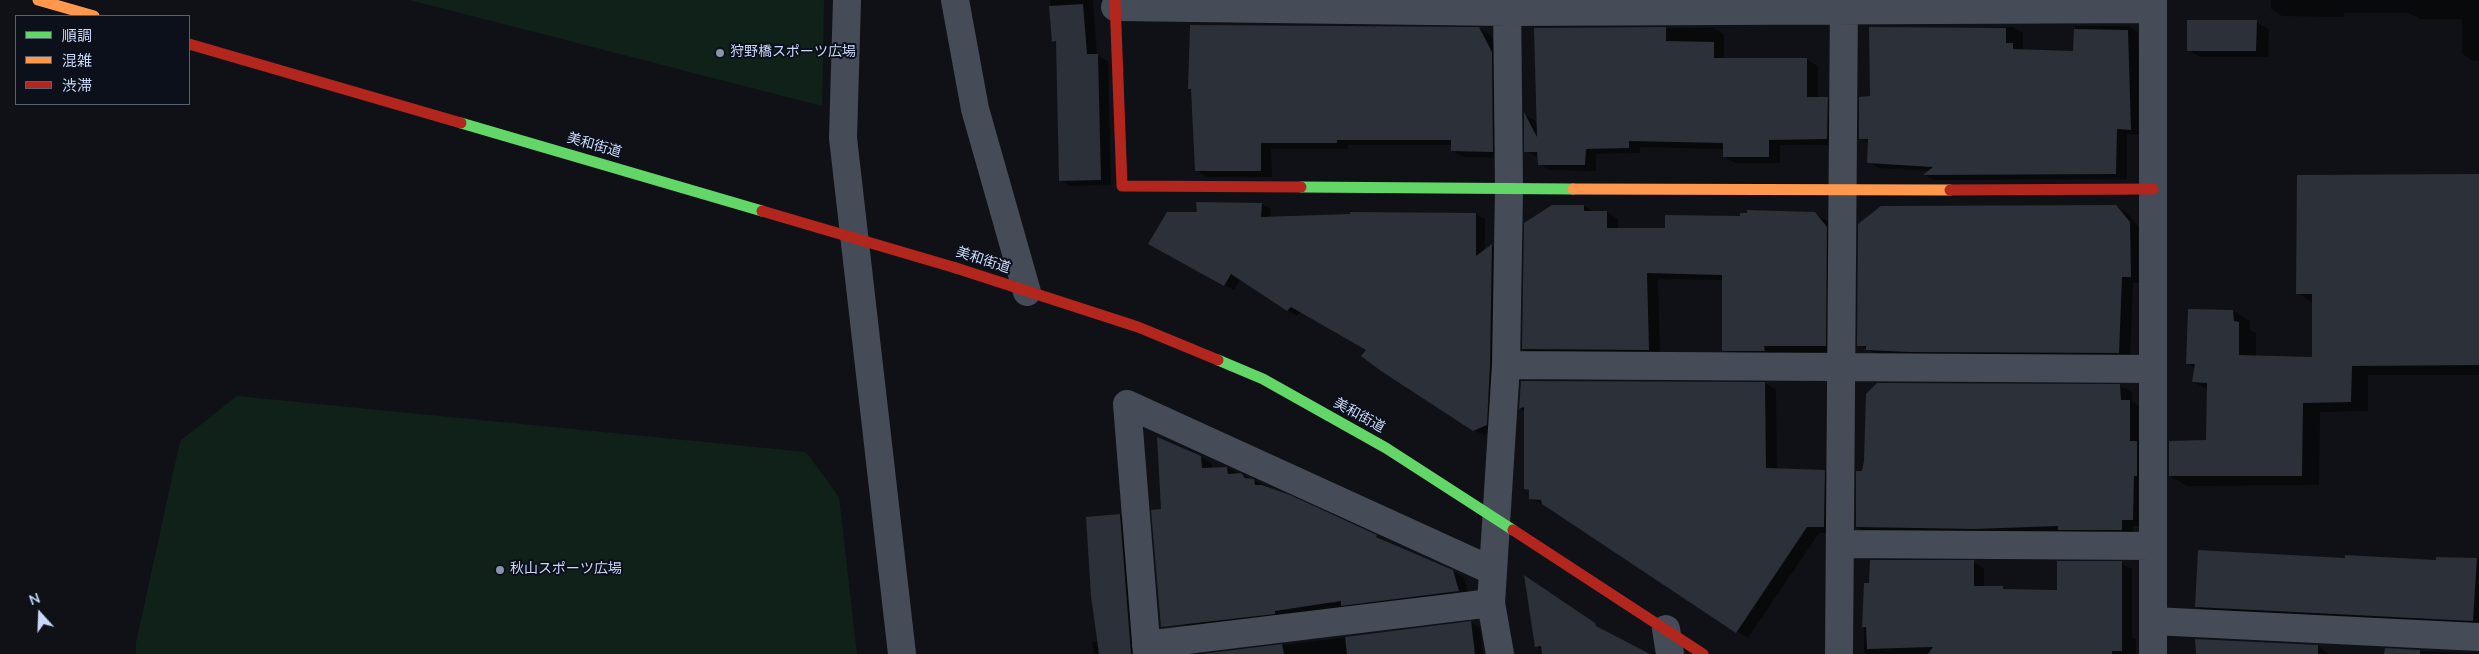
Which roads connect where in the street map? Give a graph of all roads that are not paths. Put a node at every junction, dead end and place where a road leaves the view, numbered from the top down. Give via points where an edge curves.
1 (38, 0) edge
2 (846, 0) edge
3 (955, 0) edge
4 (1115, 4) edge
5 (1844, 5) edge
6 (2153, 5) edge
7 (1508, 6) edge
8 (90, 15) edge
9 (190, 44) edge
10 (2153, 189) junction
11 (1508, 190) junction
12 (1842, 191) junction
13 (1027, 292) junction
14 (1506, 365) junction
15 (1841, 368) junction
16 (2153, 370) junction
17 (1497, 521) junction
18 (1840, 544) junction
19 (2153, 546) junction
20 (1493, 572) junction
21 (1491, 603) junction
22 (2153, 621) junction
23 (2479, 637) edge
24 (1668, 642) edge
25 (1147, 649) edge
26 (902, 654) edge
27 (1500, 654) edge
28 (1703, 654) edge
29 (1839, 654) edge
30 (2153, 654) edge

1 - 8 main road
2 - 26 street via 843,138
3 - 13 street via 974,109
4 - 7 street
4 - 11 main road via 1122,186
5 - 6 street
5 - 7 street
5 - 12 street
6 - 10 street
7 - 11 street
9 - 13 main road, 美和街道, bridge via 956,268
10 - 12 main road
10 - 16 street
11 - 12 main road
11 - 14 street
12 - 15 street
13 - 17 main road, 美和街道 via 1138,327 1263,379 1386,448
14 - 15 street
14 - 17 street
15 - 16 street
15 - 18 street
16 - 19 street
17 - 20 street
17 - 24 main road, 美和街道
18 - 19 street
18 - 29 street
19 - 22 street
20 - 21 street
20 - 25 street via 1127,404
21 - 25 street
21 - 27 street
22 - 23 street
22 - 30 street
24 - 28 main road, 美和街道

